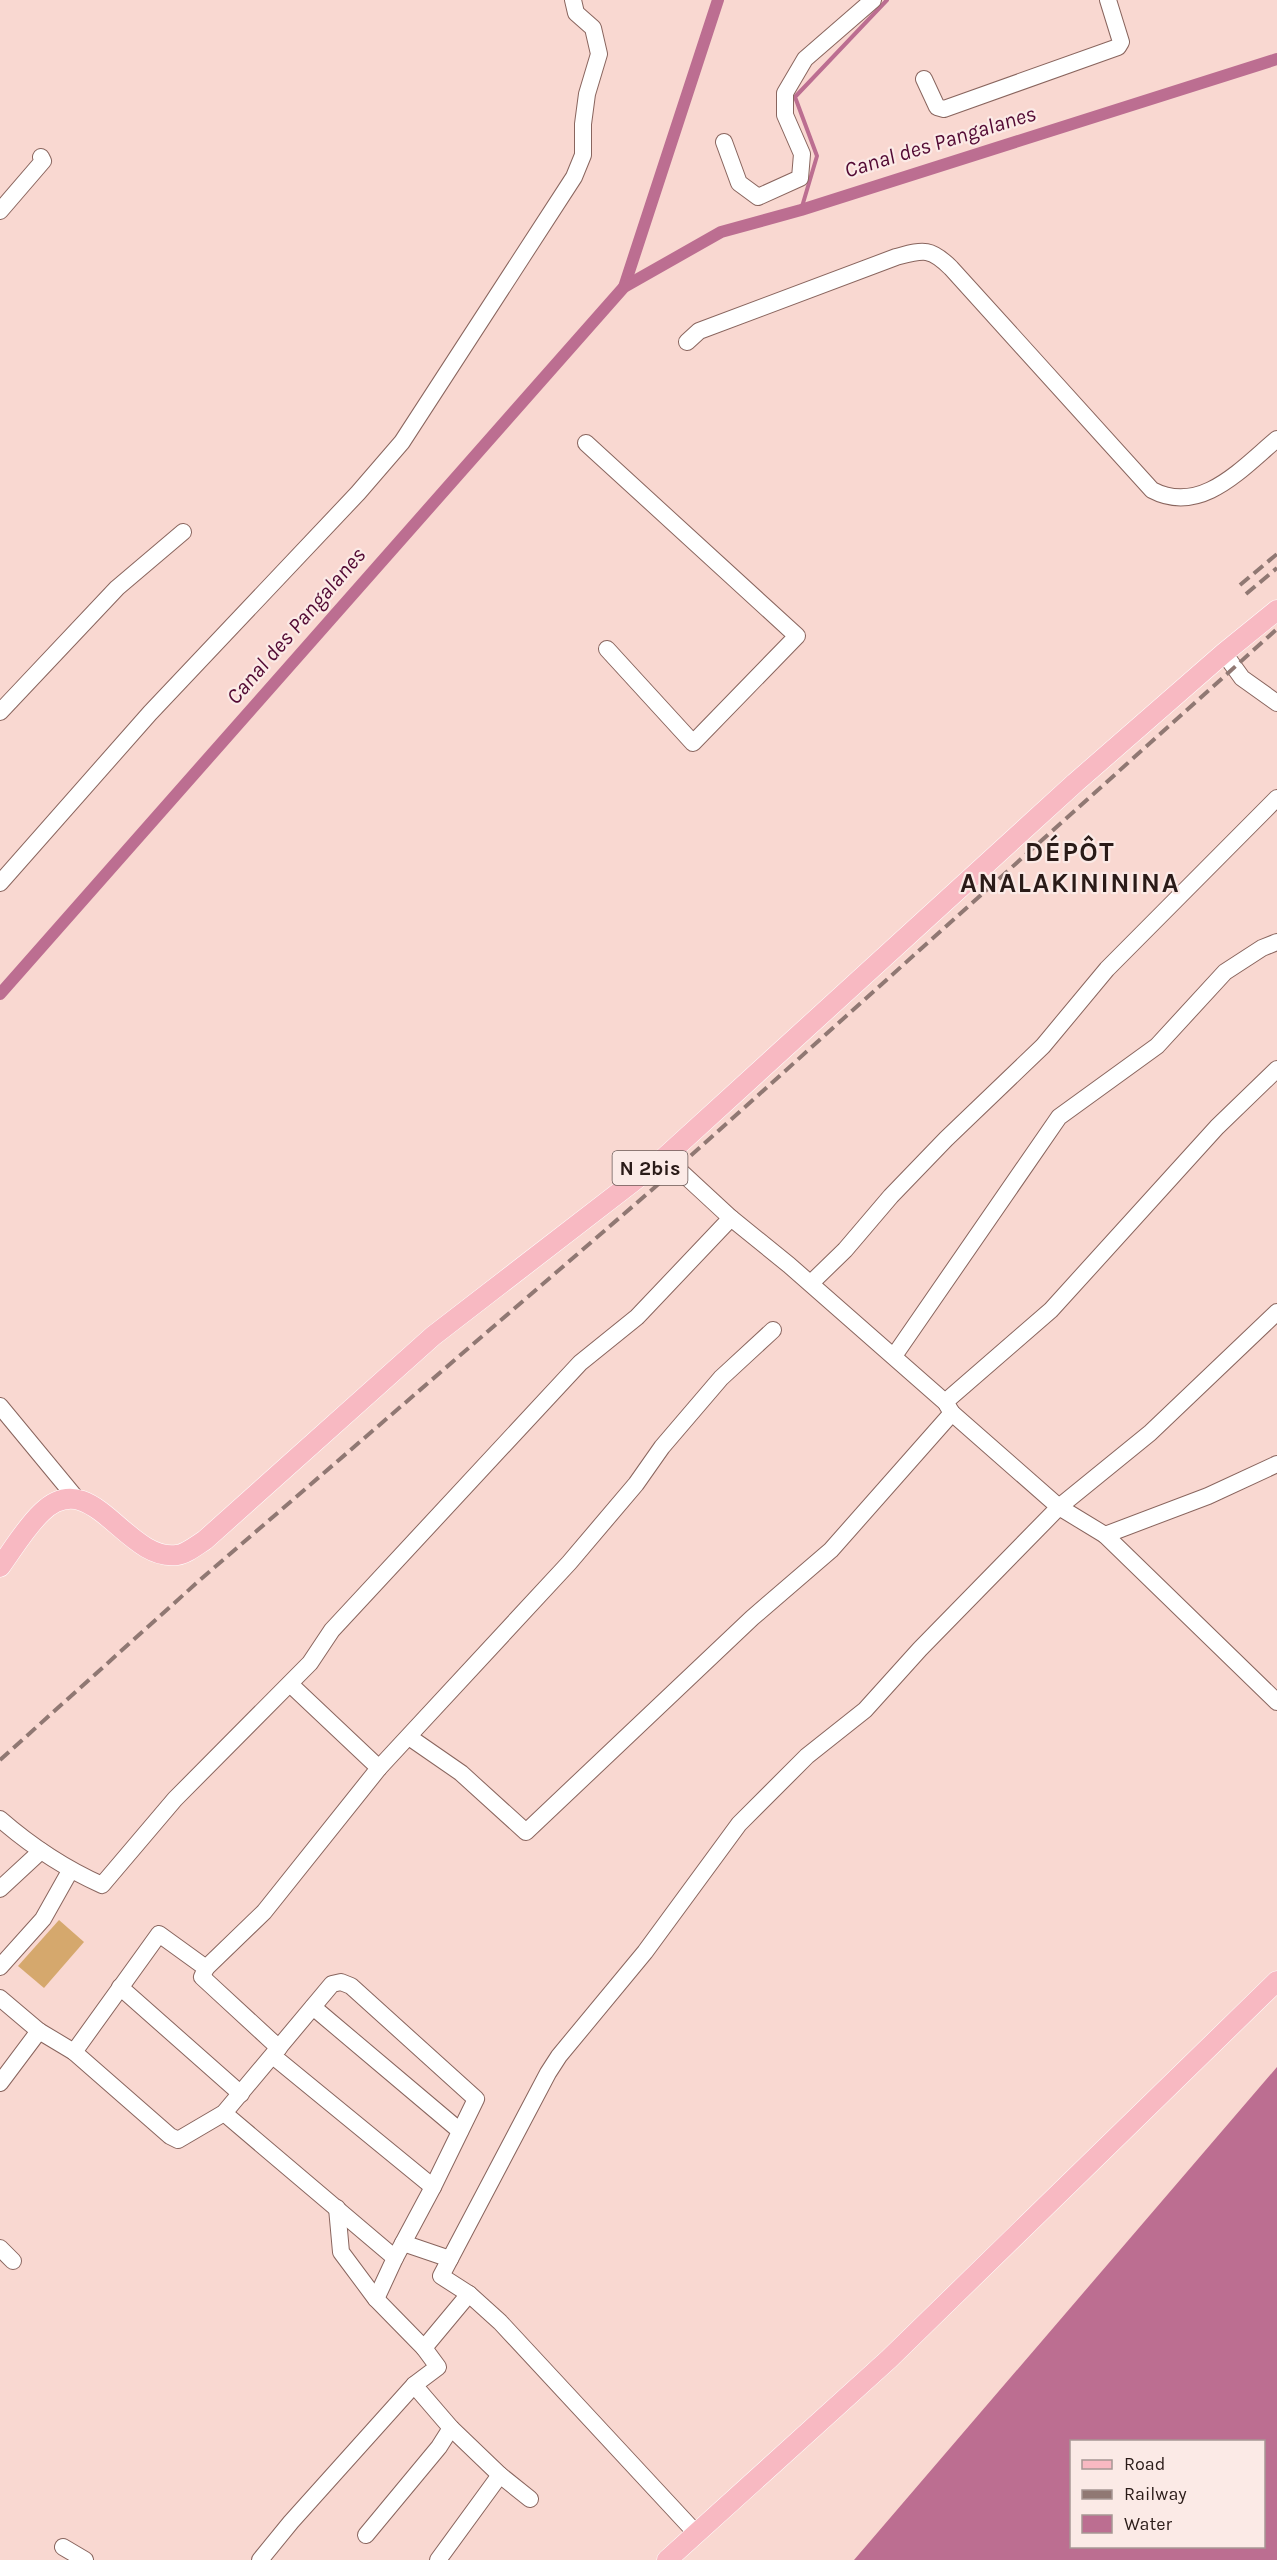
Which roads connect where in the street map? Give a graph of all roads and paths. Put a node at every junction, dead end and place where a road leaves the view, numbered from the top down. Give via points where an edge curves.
1 (573, 0) edge
2 (873, 0) edge
3 (1108, 0) edge
4 (924, 79) dead end
5 (724, 142) dead end
6 (41, 157) dead end
7 (0, 211) edge
8 (687, 342) dead end
9 (1277, 439) edge
10 (586, 443) dead end
11 (183, 532) dead end
12 (1277, 610) edge
13 (607, 649) dead end
14 (1224, 653) junction
15 (1277, 703) edge
16 (0, 712) edge
17 (1277, 798) edge
18 (0, 883) edge
19 (1277, 942) edge
20 (1277, 1069) edge
21 (664, 1157) junction
22 (731, 1218) junction
23 (811, 1283) junction
24 (1277, 1312) edge
25 (773, 1330) dead end
26 (894, 1356) junction
27 (0, 1406) edge
28 (948, 1408) junction
29 (1277, 1464) edge
30 (76, 1498) junction
31 (1059, 1507) junction
32 (1105, 1535) junction
33 (0, 1567) edge
34 (290, 1684) junction
35 (1277, 1702) edge
36 (409, 1737) junction
37 (379, 1768) junction
38 (0, 1819) edge
39 (41, 1851) junction
40 (70, 1871) junction
41 (0, 1889) edge
42 (0, 1967) edge
43 (206, 1968) junction
44 (1277, 1982) edge
45 (120, 1987) junction
46 (0, 1998) edge
47 (313, 2007) junction
48 (39, 2031) junction
49 (74, 2052) junction
50 (276, 2052) junction
51 (0, 2083) edge
52 (241, 2094) junction
53 (224, 2113) junction
54 (460, 2132) junction
55 (433, 2187) junction
56 (337, 2208) junction
57 (0, 2248) edge
58 (399, 2250) junction
59 (450, 2259) junction
60 (13, 2261) dead end
61 (469, 2294) junction
62 (376, 2299) junction
63 (424, 2348) junction
64 (414, 2385) junction
65 (452, 2428) junction
66 (500, 2475) junction
67 (530, 2499) dead end
68 (695, 2532) junction
69 (366, 2535) dead end
70 (63, 2547) dead end
71 (85, 2560) edge
72 (260, 2560) edge
73 (438, 2560) edge
74 (667, 2560) edge

1 - 18 street via 576,13 593,28 599,54 587,94 583,155 574,177 402,442 150,713
2 - 5 street via 805,59 785,93 785,116 802,154 800,178 758,197 739,183
3 - 4 street via 1121,42 1118,47 944,109 937,107
6 - 7 street via 43,161
8 - 9 street via 699,331 924,250 951,268 1152,490 1165,497 1203,495
10 - 13 street via 797,636 693,743
11 - 16 street via 117,588
12 - 14 main road, N 2bis
14 - 15 street via 1242,678
14 - 21 main road, N 2bis via 1075,783
17 - 23 street via 1107,969 1043,1046 946,1139
19 - 26 street via 1225,972 1157,1046 1059,1117
20 - 28 street via 1216,1127 1051,1310
21 - 22 street
21 - 30 main road, N 2bis via 433,1336 205,1540 179,1555 162,1555 144,1548 95,1506
22 - 23 street
22 - 34 street via 637,1317 580,1363 332,1630
23 - 26 street
24 - 31 street via 1150,1433
25 - 36 street via 721,1378 569,1563
26 - 28 street
27 - 30 street
28 - 31 street
28 - 36 street via 831,1550 752,1618 526,1832 461,1773
29 - 32 street via 1208,1496
30 - 33 main road via 56,1501 41,1512
31 - 32 street
31 - 59 street via 865,1710 807,1756 739,1824 645,1952 559,2056
32 - 35 street
34 - 37 street
34 - 40 street via 175,1799 102,1885
36 - 37 street
37 - 43 street via 264,1912
38 - 39 street
39 - 40 street
39 - 41 street
40 - 42 street via 43,1919
43 - 45 street via 159,1934
43 - 50 street via 202,1977
44 - 68 main road via 889,2360
45 - 49 street
45 - 52 street
46 - 48 street
47 - 50 street
47 - 54 street
47 - 54 street via 332,1984 351,1986 476,2099
48 - 49 street
48 - 51 street
49 - 53 street via 178,2140
50 - 52 street
50 - 55 street
52 - 53 street
53 - 56 street
54 - 55 street
55 - 58 street
56 - 58 street
56 - 62 street via 341,2252
57 - 60 street
58 - 59 street
58 - 62 street
59 - 61 street via 441,2276
61 - 63 street
61 - 68 street via 500,2322
62 - 63 street
63 - 64 street via 438,2367
64 - 65 street
64 - 72 street
65 - 66 street
65 - 69 street
66 - 67 street
66 - 73 street
68 - 74 main road
70 - 71 street

